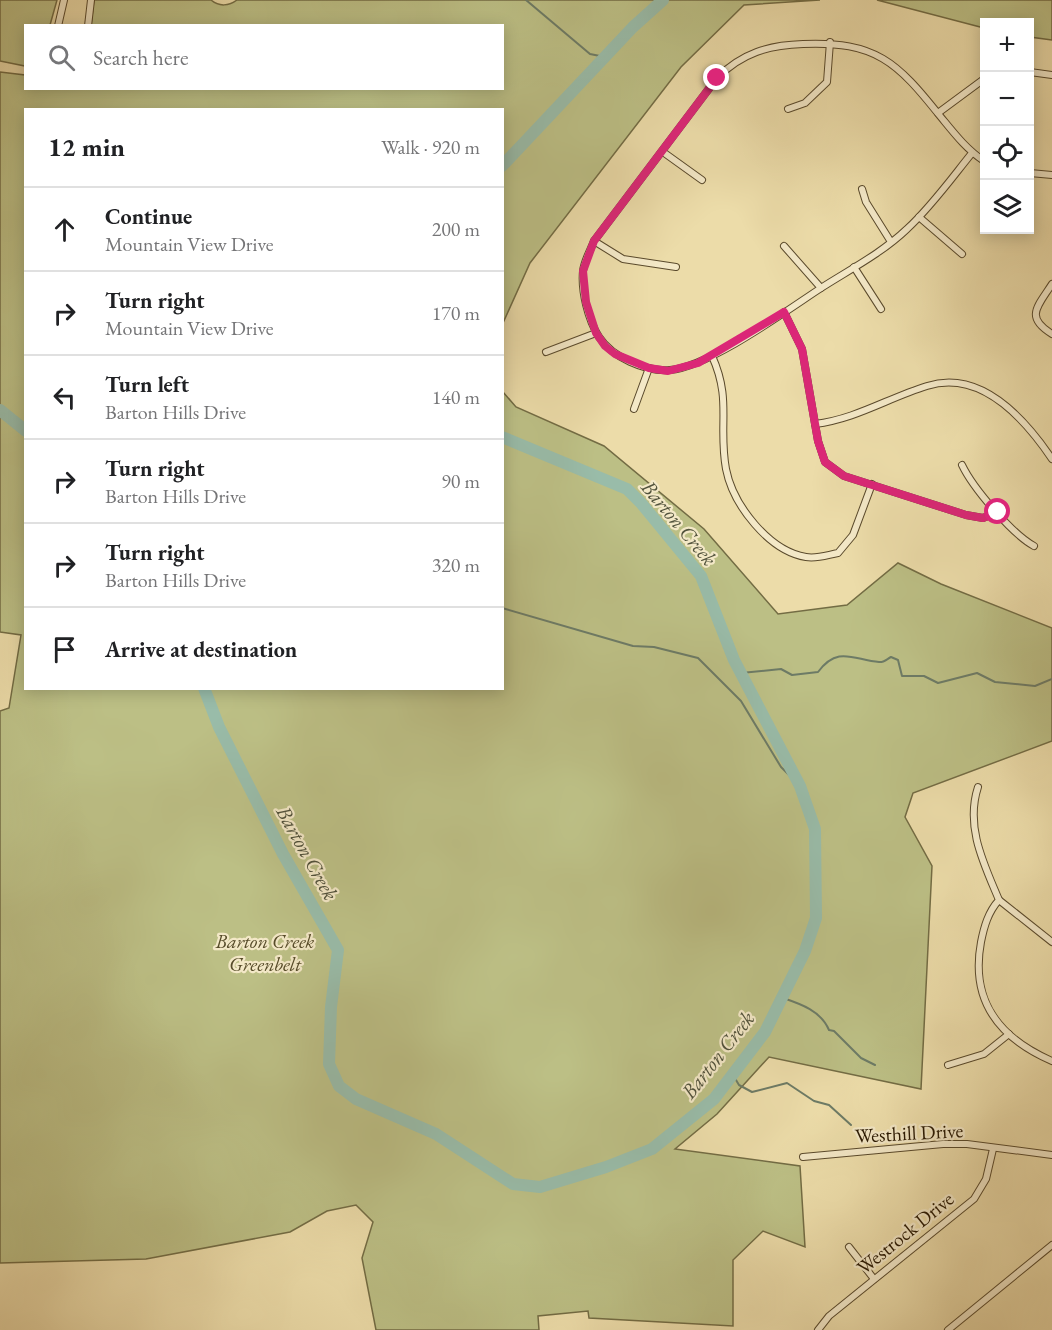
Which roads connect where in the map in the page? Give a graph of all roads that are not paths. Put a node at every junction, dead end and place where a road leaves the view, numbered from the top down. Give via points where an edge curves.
1 (64, 0) edge
2 (91, 0) edge
3 (58, 24) edge
4 (88, 24) edge
5 (830, 42) junction
6 (1034, 73) edge
7 (1052, 75) edge
8 (980, 82) edge
9 (788, 109) dead end
10 (938, 113) junction
11 (663, 152) junction
12 (972, 153) junction
13 (980, 158) edge
14 (1034, 174) edge
15 (1052, 176) edge
16 (702, 180) dead end
17 (862, 189) dead end
18 (920, 217) junction
19 (594, 241) junction
20 (891, 242) junction
21 (784, 246) dead end
22 (962, 254) dead end
23 (676, 267) dead end
24 (854, 267) junction
25 (1052, 284) edge
26 (821, 288) junction
27 (881, 309) dead end
28 (784, 312) junction
29 (596, 333) junction
30 (1052, 334) edge
31 (546, 352) dead end
32 (712, 356) junction
33 (649, 368) junction
34 (634, 409) dead end
35 (815, 424) junction
36 (1052, 459) edge
37 (962, 465) dead end
38 (872, 484) junction
39 (998, 512) junction
40 (1034, 546) dead end
41 (978, 787) dead end
42 (999, 900) junction
43 (1052, 942) edge
44 (1009, 1034) junction
45 (1052, 1061) edge
46 (948, 1065) dead end
47 (993, 1149) junction
48 (1052, 1155) edge
49 (803, 1157) dead end
50 (1052, 1245) edge
51 (849, 1247) dead end
52 (874, 1279) junction
53 (818, 1330) edge
54 (948, 1330) edge

1 - 3 street
2 - 4 street
5 - 9 street via 827,82 805,103
5 - 10 street via 880,55 902,71
5 - 11 street via 775,46 738,60 717,78
6 - 7 street
8 - 10 street
10 - 12 street
11 - 16 street
11 - 19 street
12 - 13 street
12 - 18 street
14 - 15 street
17 - 20 street
18 - 20 street
18 - 22 street
19 - 23 street via 622,260
19 - 29 street via 583,271 586,302
20 - 24 street
21 - 26 street
24 - 26 street
24 - 27 street
25 - 30 street via 1035,309 1035,316 1037,323
26 - 28 street
28 - 32 street
28 - 35 street via 802,349
29 - 31 street
29 - 33 street via 615,354
32 - 33 street via 668,371
32 - 38 street via 723,385 727,472 739,501 780,547 807,558 838,553 853,535
33 - 34 street
35 - 36 street via 859,415 926,386 955,382 988,394 1010,409 1036,435
35 - 38 street via 825,462 844,476
37 - 39 street
38 - 39 street via 966,515 983,518
39 - 40 street via 1024,541
41 - 42 street via 973,814 975,834
42 - 43 street
42 - 44 street via 983,931 978,975 987,1008
44 - 45 street
44 - 46 street via 984,1054
47 - 48 street, Westhill Drive
47 - 49 street, Westhill Drive via 943,1144
47 - 52 street, Westrock Drive via 986,1179 974,1199
50 - 54 street
51 - 52 street
52 - 53 street, Westrock Drive

